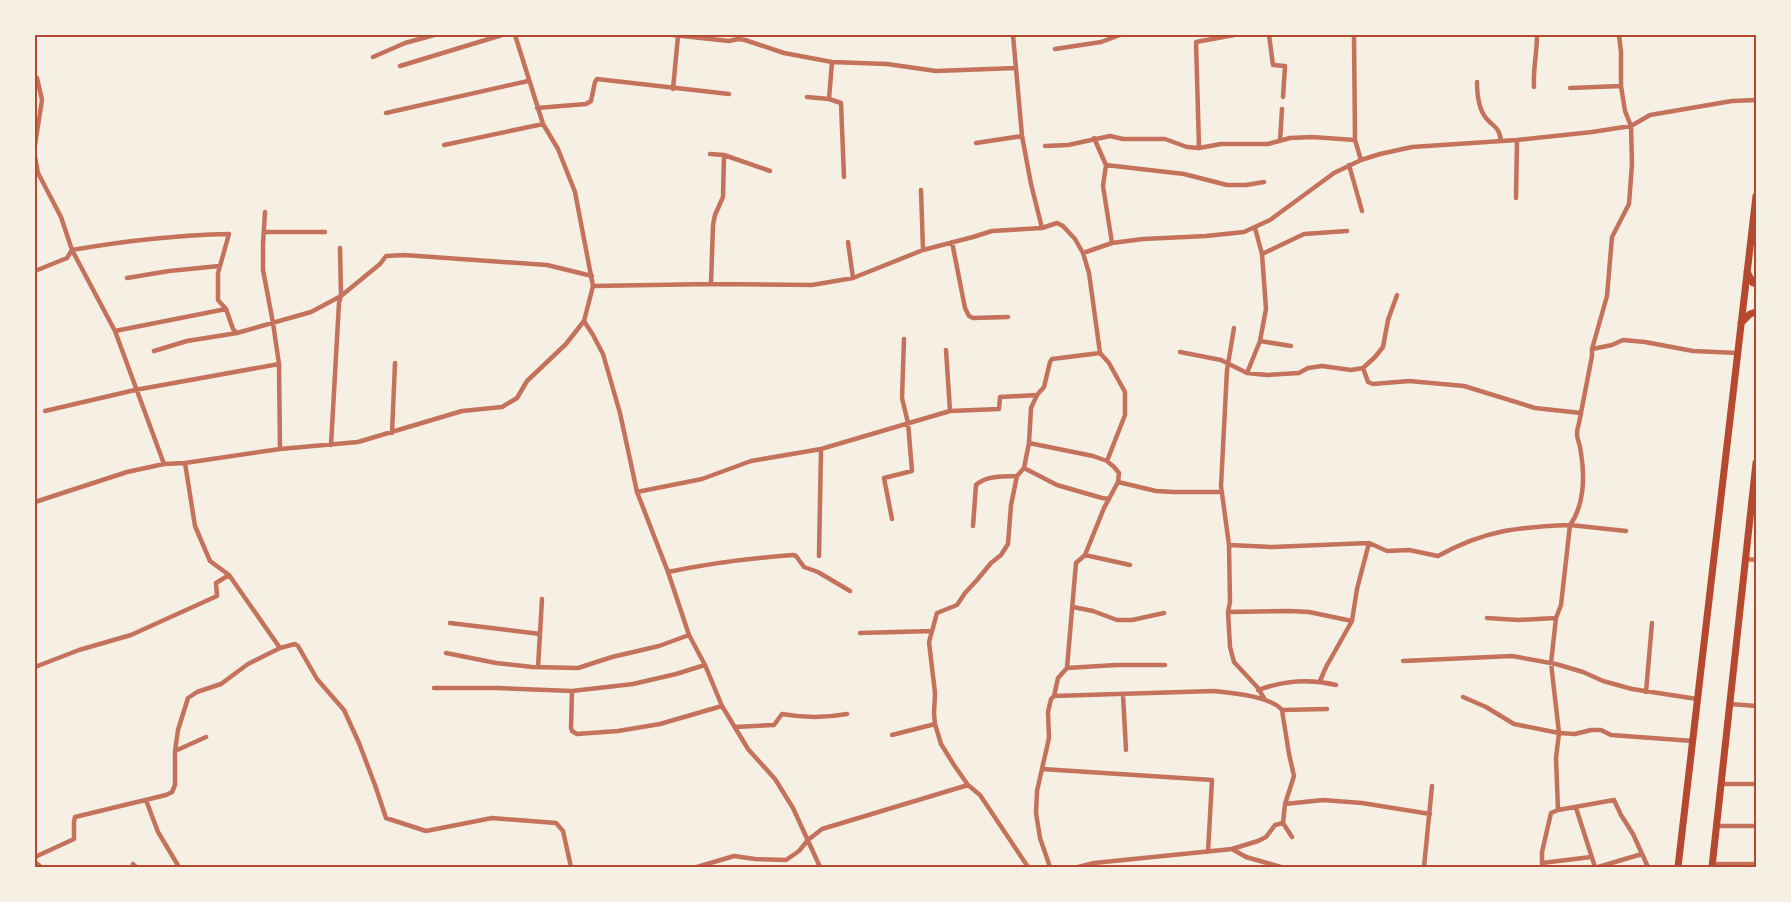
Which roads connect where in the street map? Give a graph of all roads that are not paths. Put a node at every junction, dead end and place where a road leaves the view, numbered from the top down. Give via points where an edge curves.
1 (434, 35) edge
2 (502, 35) edge
3 (514, 35) edge
4 (675, 35) edge
5 (1013, 35) edge
6 (1120, 35) edge
7 (1234, 35) edge
8 (1269, 35) edge
9 (1354, 35) edge
10 (1538, 35) edge
11 (1619, 35) edge
12 (1109, 37) edge
13 (1055, 49) dead end
14 (373, 57) dead end
15 (832, 62) junction
16 (400, 66) dead end
17 (1016, 68) junction
18 (35, 77) edge
19 (528, 81) junction
20 (1478, 82) dead end
21 (1621, 86) junction
22 (1534, 87) dead end
23 (1570, 88) dead end
24 (673, 89) junction
25 (729, 94) dead end
26 (1283, 97) dead end
27 (807, 98) dead end
28 (829, 99) junction
29 (1756, 100) edge
30 (536, 108) junction
31 (1282, 109) dead end
32 (386, 113) dead end
33 (37, 120) edge
34 (543, 124) junction
35 (1632, 126) junction
36 (1022, 136) junction
37 (1094, 138) junction
38 (1355, 140) junction
39 (1501, 140) junction
40 (1517, 140) junction
41 (1280, 141) junction
42 (976, 143) dead end
43 (35, 145) edge
44 (444, 145) dead end
45 (1044, 146) dead end
46 (1199, 148) junction
47 (710, 154) dead end
48 (724, 155) junction
49 (35, 157) edge
50 (1360, 160) junction
51 (1106, 165) junction
52 (1349, 165) junction
53 (770, 171) dead end
54 (37, 173) edge
55 (844, 177) dead end
56 (1264, 182) dead end
57 (921, 190) dead end
58 (1756, 196) edge
59 (1516, 198) dead end
60 (1362, 211) dead end
61 (265, 212) dead end
62 (1042, 228) junction
63 (1255, 228) junction
64 (1347, 230) dead end
65 (264, 232) junction
66 (325, 232) dead end
67 (848, 242) dead end
68 (952, 242) junction
69 (1112, 243) junction
70 (340, 248) dead end
71 (72, 250) junction
72 (923, 250) junction
73 (1083, 253) junction
74 (1262, 254) junction
75 (219, 266) junction
76 (35, 271) edge
77 (1747, 272) junction
78 (592, 276) junction
79 (127, 278) dead end
80 (853, 278) junction
81 (1756, 283) edge
82 (711, 284) junction
83 (593, 286) junction
84 (1397, 295) dead end
85 (341, 296) junction
86 (226, 309) junction
87 (1756, 312) edge
88 (1008, 317) dead end
89 (584, 320) junction
90 (274, 323) junction
91 (1741, 323) junction
92 (1234, 328) dead end
93 (114, 332) junction
94 (237, 332) junction
95 (904, 339) dead end
96 (1260, 341) junction
97 (1291, 346) dead end
98 (1592, 349) junction
99 (946, 350) dead end
100 (154, 351) dead end
101 (1180, 352) dead end
102 (1100, 353) junction
103 (1738, 353) junction
104 (395, 363) dead end
105 (279, 364) junction
106 (1228, 364) junction
107 (1362, 368) junction
108 (1247, 373) junction
109 (135, 390) junction
110 (1037, 395) junction
111 (45, 411) dead end
112 (950, 411) junction
113 (1581, 413) junction
114 (908, 423) junction
115 (392, 433) junction
116 (1029, 443) junction
117 (331, 445) junction
118 (280, 449) junction
119 (821, 449) junction
120 (1107, 461) junction
121 (185, 463) junction
122 (1756, 463) edge
123 (164, 464) junction
124 (1024, 468) junction
125 (1017, 476) junction
126 (1118, 482) junction
127 (637, 492) junction
128 (1222, 492) junction
129 (1109, 499) junction
130 (35, 502) edge
131 (892, 519) dead end
132 (1570, 525) junction
133 (973, 526) dead end
134 (1626, 531) dead end
135 (1369, 543) junction
136 (1229, 545) junction
137 (1085, 555) junction
138 (819, 556) dead end
139 (1746, 559) junction
140 (1756, 560) edge
141 (1130, 565) dead end
142 (668, 572) junction
143 (229, 574) junction
144 (850, 592) dead end
145 (542, 599) dead end
146 (1073, 607) junction
147 (1228, 612) junction
148 (1164, 613) dead end
149 (1487, 618) dead end
150 (1556, 618) junction
151 (1352, 621) junction
152 (450, 623) dead end
153 (1652, 623) dead end
154 (932, 631) junction
155 (860, 633) dead end
156 (540, 634) junction
157 (690, 635) junction
158 (280, 648) junction
159 (446, 653) dead end
160 (1403, 661) dead end
161 (1551, 663) junction
162 (705, 665) junction
163 (1165, 665) dead end
164 (35, 667) edge
165 (538, 667) junction
166 (1066, 668) junction
167 (1320, 681) junction
168 (1336, 685) dead end
169 (434, 688) dead end
170 (1258, 690) junction
171 (572, 691) junction
172 (1646, 692) junction
173 (1123, 695) junction
174 (1054, 696) junction
175 (1464, 697) dead end
176 (1697, 699) junction
177 (1265, 700) junction
178 (1730, 704) junction
179 (722, 706) junction
180 (1756, 706) edge
181 (1327, 709) dead end
182 (1282, 710) junction
183 (847, 714) dead end
184 (935, 724) junction
185 (735, 727) junction
186 (1559, 734) junction
187 (892, 735) dead end
188 (206, 737) dead end
189 (1693, 741) junction
190 (1126, 750) dead end
191 (175, 752) junction
192 (1042, 769) junction
193 (1721, 784) junction
194 (1756, 784) edge
195 (968, 785) junction
196 (1432, 786) dead end
197 (146, 800) junction
198 (1285, 804) junction
199 (1576, 808) junction
200 (1558, 810) junction
201 (1430, 814) junction
202 (1283, 822) junction
203 (1716, 826) junction
204 (1756, 826) edge
205 (1292, 837) dead end
206 (808, 840) junction
207 (1232, 850) junction
208 (1208, 852) junction
209 (1642, 854) junction
210 (35, 857) edge
211 (1591, 857) junction
212 (786, 860) junction
213 (35, 862) edge
214 (1756, 864) edge
215 (1542, 865) edge
216 (1712, 865) edge
217 (41, 867) edge
218 (179, 867) edge
219 (571, 867) edge
220 (696, 867) edge
221 (786, 867) edge
222 (820, 867) edge
223 (1028, 867) edge
224 (1050, 867) edge
225 (1078, 867) edge
226 (1281, 867) edge
227 (1424, 867) edge
228 (1597, 867) edge
229 (1648, 867) edge
230 (1678, 867) edge

1 - 14 street
2 - 16 street
3 - 19 street
4 - 15 street via 729,41 738,38 784,53
4 - 24 street
5 - 17 street
6 - 12 street
7 - 46 street via 1196,42
8 - 26 street via 1273,64 1285,66
9 - 38 street
10 - 22 street
11 - 21 street
12 - 13 street via 1100,42
15 - 17 street via 888,64 936,71
15 - 28 street
17 - 36 street
18 - 33 street via 42,100
19 - 30 street
19 - 32 street
20 - 39 street via 1480,106 1486,118 1499,130
21 - 23 street
21 - 35 street via 1625,111
24 - 25 street
24 - 30 street via 598,79 591,101 586,104
27 - 28 street
28 - 55 street via 841,103
29 - 35 street via 1650,115
30 - 34 street
31 - 41 street
33 - 43 street
34 - 44 street
34 - 78 street via 558,150 575,192
35 - 40 street
35 - 98 street via 1628,204 1612,237 1607,296
36 - 42 street
36 - 62 street
37 - 45 street via 1068,145
37 - 46 street via 1158,138
37 - 51 street
38 - 41 street via 1312,136
38 - 50 street
39 - 40 street
39 - 50 street via 1412,147
40 - 59 street
41 - 46 street
47 - 48 street
48 - 53 street
48 - 82 street via 723,197 713,226
49 - 54 street
50 - 52 street
51 - 56 street via 1184,174 1226,185
51 - 69 street via 1103,186
52 - 60 street
52 - 63 street
54 - 71 street via 61,217
57 - 72 street
58 - 77 main road
61 - 65 street
62 - 68 street via 992,230
62 - 73 street via 1057,223 1064,226
63 - 69 street via 1206,236
63 - 74 street
64 - 74 street via 1304,234
65 - 66 street
65 - 90 street via 263,270
67 - 80 street
68 - 72 street
68 - 88 street via 969,316
69 - 73 street
70 - 85 street
71 - 75 street via 180,235 229,234
71 - 76 street via 67,258
71 - 93 street
72 - 80 street
73 - 102 street via 1089,273
74 - 96 street via 1266,309
75 - 79 street
75 - 86 street via 218,300
77 - 81 main road
77 - 91 main road
78 - 83 street
78 - 85 street via 547,265 386,256
80 - 82 street via 812,285
82 - 83 street
83 - 89 street
84 - 107 street via 1383,347
85 - 90 street via 311,312
85 - 117 street
86 - 93 street
86 - 94 street
87 - 91 main road
89 - 115 street via 566,344 526,381 517,398 502,406 462,411
89 - 127 street via 602,354 620,413
90 - 94 street
90 - 105 street
91 - 103 main road
92 - 106 street
93 - 109 street
94 - 100 street
95 - 114 street via 902,398
96 - 97 street
96 - 108 street
98 - 103 street via 1612,346 1623,340 1693,351
98 - 113 street
99 - 112 street
101 - 106 street
102 - 110 street via 1052,359 1044,387
102 - 120 street via 1125,392 1125,415
103 - 176 main road
104 - 115 street
105 - 109 street
105 - 118 street
106 - 108 street
106 - 128 street
107 - 108 street via 1351,370 1322,366 1285,375
107 - 113 street via 1368,382 1373,384 1409,381 1464,386 1535,408
109 - 111 street
109 - 123 street
110 - 112 street via 1000,397 999,409
110 - 116 street via 1031,408
112 - 114 street
113 - 132 street via 1576,434 1581,452 1583,485 1578,514
114 - 119 street
114 - 131 street via 912,472 884,479
115 - 117 street
116 - 120 street
116 - 124 street
117 - 118 street
118 - 121 street
119 - 127 street via 751,461 702,479
119 - 138 street
120 - 126 street via 1118,473
121 - 123 street
121 - 143 street via 196,526 210,561
122 - 139 main road
123 - 130 street via 127,472
124 - 125 street
124 - 129 street via 1057,485
125 - 133 street via 992,477 978,483
125 - 154 street via 1010,505 1008,544 957,605 937,613
126 - 128 street via 1165,492
126 - 129 street
127 - 142 street
128 - 136 street
129 - 137 street
132 - 134 street
132 - 135 street via 1492,532 1438,556 1409,550 1387,551
132 - 150 street via 1561,606
135 - 136 street via 1272,547
135 - 151 street
136 - 147 street
137 - 141 street
137 - 146 street via 1076,563
139 - 140 street
139 - 178 main road
142 - 144 street via 739,559 793,555 804,567
142 - 157 street
143 - 158 street
143 - 164 street via 216,582 217,596 131,635
145 - 156 street
146 - 148 street via 1118,620
146 - 166 street
147 - 151 street via 1309,612
147 - 170 street via 1234,662
149 - 150 street
150 - 161 street
151 - 167 street
152 - 156 street
153 - 172 street
154 - 155 street
154 - 184 street via 929,642
156 - 165 street
157 - 162 street
157 - 165 street via 578,668
158 - 191 street via 248,664 220,684 188,698
158 - 219 street via 291,644 298,646 317,679 344,710 386,818 426,831 492,818 556,823 563,831
159 - 165 street
160 - 161 street via 1512,656
161 - 172 street
161 - 186 street
162 - 171 street via 633,684
162 - 179 street
163 - 166 street
166 - 174 street via 1058,678
167 - 168 street
167 - 170 street via 1274,684
169 - 171 street
170 - 177 street
171 - 179 street via 572,731 577,734 660,724
172 - 176 street
173 - 174 street
173 - 177 street via 1214,691
173 - 190 street
174 - 192 street via 1048,712 1049,738
175 - 186 street via 1514,724
176 - 189 main road
177 - 182 street
178 - 180 street
178 - 193 main road
179 - 185 street
181 - 182 street
182 - 198 street via 1294,776
183 - 185 street via 798,718 782,714 774,726
184 - 187 street
184 - 195 street via 941,744
185 - 206 street via 748,749 775,779
186 - 189 street via 1601,730 1611,735
186 - 200 street via 1556,758
188 - 191 street
189 - 230 main road
191 - 197 street via 172,792
192 - 208 street via 1212,780
192 - 224 street via 1036,813
193 - 194 street
193 - 203 main road
195 - 206 street via 836,823
195 - 223 street via 980,795
196 - 201 street
197 - 210 street via 75,817 74,839
197 - 218 street via 158,832
198 - 201 street via 1323,800
198 - 202 street
199 - 200 street
199 - 209 street via 1614,800
199 - 211 street
200 - 215 street via 1551,813
201 - 227 street
202 - 205 street
202 - 207 street via 1275,825 1266,837
203 - 204 street
203 - 216 main road
206 - 212 street
206 - 222 street
207 - 208 street
207 - 226 street
208 - 225 street
209 - 228 street
209 - 229 street
211 - 215 street
211 - 228 street
212 - 220 street via 734,856
212 - 221 street
213 - 217 street
214 - 216 street

